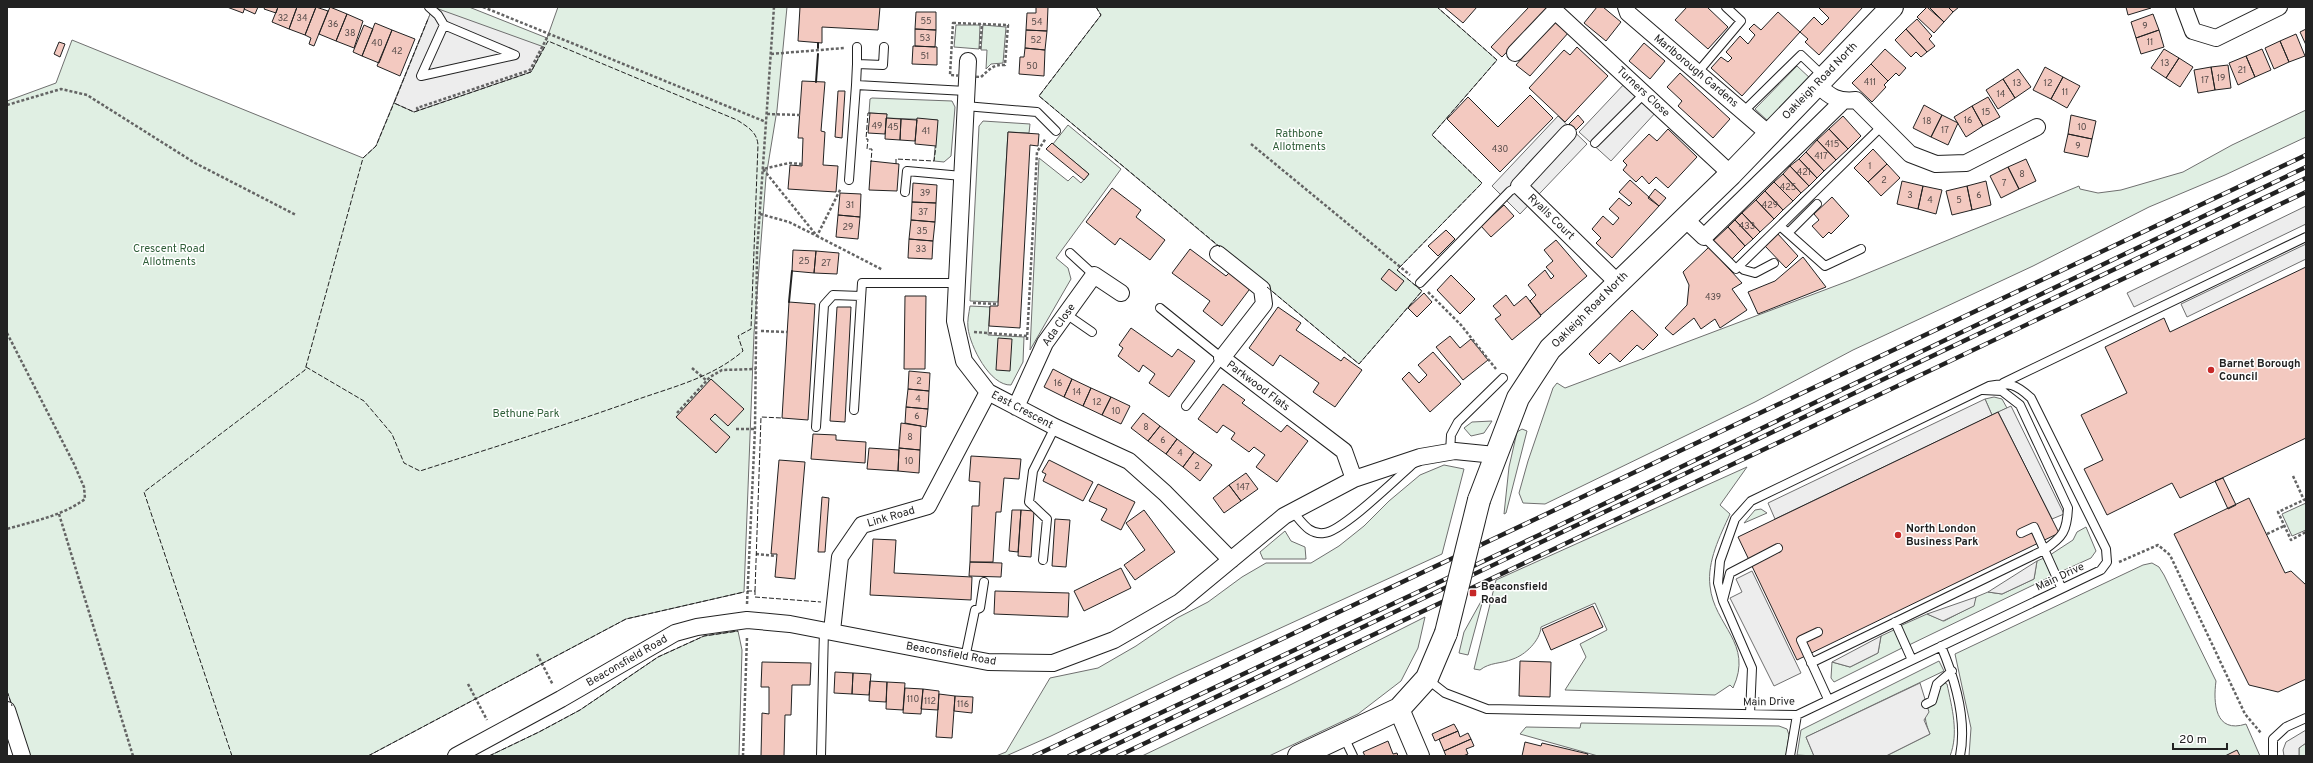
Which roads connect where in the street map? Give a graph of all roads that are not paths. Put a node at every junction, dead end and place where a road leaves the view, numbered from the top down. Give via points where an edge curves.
1 (429, 7) edge
2 (1626, 7) edge
3 (1726, 7) edge
4 (1892, 7) edge
5 (2184, 7) edge
6 (2280, 7) edge
7 (444, 25) junction
8 (857, 47) road end
9 (884, 47) dead end
10 (1515, 53) dead end
11 (968, 61) road end
12 (857, 64) junction
13 (1698, 72) junction
14 (1821, 81) junction
15 (856, 85) junction
16 (1645, 93) junction
17 (966, 98) junction
18 (1843, 101) junction
19 (1744, 111) junction
20 (1881, 127) junction
21 (2037, 127) dead end
22 (1055, 129) road end
23 (1568, 133) dead end
24 (1769, 134) junction
25 (1595, 143) dead end
26 (1731, 174) junction
27 (962, 176) junction
28 (849, 180) road end
29 (1519, 186) junction
30 (905, 192) dead end
31 (1817, 204) dead end
32 (1685, 219) junction
33 (1780, 226) junction
34 (1788, 233) junction
35 (2306, 236) edge
36 (1704, 237) junction
37 (1861, 249) dead end
38 (1070, 253) dead end
39 (1218, 254) dead end
40 (1774, 263) dead end
41 (1739, 266) junction
42 (1094, 275) junction
43 (1618, 282) junction
44 (957, 283) junction
45 (1420, 283) road end
46 (1120, 293) dead end
47 (861, 296) junction
48 (1160, 308) dead end
49 (1066, 314) junction
50 (1092, 332) dead end
51 (1222, 358) junction
52 (1503, 378) road end
53 (2003, 383) junction
54 (1980, 390) junction
55 (988, 392) junction
56 (1186, 406) dead end
57 (1016, 408) junction
58 (854, 410) dead end
59 (816, 427) dead end
60 (1055, 427) junction
61 (1450, 452) junction
62 (1495, 455) junction
63 (1420, 457) junction
64 (1354, 479) junction
65 (1293, 512) junction
66 (2021, 534) dead end
67 (1778, 548) dead end
68 (2044, 550) junction
69 (1043, 560) dead end
70 (1231, 560) junction
71 (984, 582) dead end
72 (2061, 587) junction
73 (1723, 601) junction
74 (1895, 622) junction
75 (828, 630) junction
76 (1818, 632) dead end
77 (1941, 646) junction
78 (965, 658) junction
79 (1912, 660) junction
80 (1811, 663) junction
81 (1952, 671) junction
82 (1427, 678) junction
83 (1828, 699) junction
84 (1926, 704) dead end
85 (1399, 709) junction
86 (7, 710) edge
87 (1750, 714) junction
88 (1797, 715) junction
89 (2306, 718) edge
90 (1343, 736) junction
91 (22, 756) edge
92 (456, 756) edge
93 (820, 756) edge
94 (1299, 756) edge
95 (1353, 756) edge
96 (1419, 756) edge
97 (1790, 756) edge
98 (1960, 756) edge
99 (2273, 756) edge

1 - 7 lane
2 - 13 street, Marlborough Gardens via 1628,13
3 - 13 lane via 1741,22
4 - 14 main road, Oakleigh Road North
5 - 6 street via 2193,31 2216,38
7 - 7 lane via 422,76 515,55 501,49
8 - 12 lane
9 - 12 lane via 883,65
10 - 16 street, Turners Close via 1555,11
11 - 17 street, East Crescent
12 - 15 lane
13 - 19 street, Marlborough Gardens
14 - 18 street via 1831,98
14 - 19 lane via 1801,55
14 - 24 main road, Oakleigh Road North
15 - 17 lane
15 - 28 lane
16 - 25 lane
16 - 26 street, Turners Close
17 - 22 lane via 1037,112
17 - 27 street, East Crescent
18 - 20 street via 1856,100
18 - 36 street
19 - 24 street, Marlborough Gardens
20 - 21 street via 1910,154 1936,164 1966,163
20 - 33 lane
23 - 29 street, Ryalls Court
24 - 26 main road, Oakleigh Road North
26 - 32 main road, Oakleigh Road North
27 - 30 lane via 907,171
27 - 44 street, East Crescent
29 - 43 street, Ryalls Court
29 - 45 lane via 1510,192
31 - 34 lane
32 - 36 street
32 - 43 main road, Oakleigh Road North
33 - 34 lane
33 - 41 lane
34 - 37 lane via 1825,266
35 - 53 lane
36 - 41 lane via 1736,269
38 - 42 lane
39 - 51 street, Parkwood Flats via 1262,289 1264,304
40 - 41 lane via 1755,273
42 - 46 street
42 - 49 street, Ada Close
43 - 62 main road, Oakleigh Road North via 1550,349 1518,398
44 - 47 lane via 862,283
44 - 55 street, East Crescent via 955,321 964,361
47 - 58 lane
47 - 59 lane via 833,295 824,305
48 - 51 lane
49 - 50 lane
49 - 57 street, Ada Close via 1045,343
51 - 56 lane
51 - 64 street, Parkwood Flats via 1344,451
52 - 61 lane via 1458,422 1451,436
53 - 54 lane
53 - 72 lane, Main Drive via 2019,387 2031,398 2106,549 2107,562 2101,570
54 - 68 lane via 2002,391 2020,405 2068,508 2067,527 2058,540
54 - 73 lane via 1752,501 1735,519 1720,560 1718,583
55 - 57 street, East Crescent
55 - 75 street, Link Road via 928,506 862,525 840,557
57 - 60 street, East Crescent
60 - 69 lane via 1033,471 1029,502 1047,519
60 - 70 street, East Crescent via 1129,462
61 - 62 street, Beaconsfield Road
61 - 63 street, Beaconsfield Road
62 - 82 main road, Oakleigh Road North, bridge via 1479,500 1446,633
63 - 64 street, Beaconsfield Road
63 - 65 lane via 1344,523 1325,534 1310,531
64 - 65 street, Beaconsfield Road
65 - 70 street, Beaconsfield Road via 1284,516
66 - 68 lane via 2034,527
67 - 73 lane via 1730,573
68 - 72 lane
68 - 74 lane
70 - 78 street, Beaconsfield Road via 1180,602 1114,640 1053,663 988,662
71 - 78 lane via 980,608 975,610
72 - 77 lane, Main Drive
73 - 87 lane via 1752,668
74 - 79 lane
74 - 80 lane
75 - 78 street, Beaconsfield Road
75 - 92 street, Beaconsfield Road via 747,620 675,633
75 - 93 lane
76 - 80 lane via 1801,640
77 - 79 lane, Main Drive
77 - 81 lane
79 - 83 lane, Main Drive
80 - 83 lane
81 - 84 lane via 1936,684 1932,701
81 - 98 lane via 1962,732
82 - 85 main road, Oakleigh Road North
82 - 87 lane, Main Drive via 1445,693 1487,708
83 - 88 lane, Main Drive
85 - 90 main road
85 - 96 street
86 - 91 street
87 - 88 lane, Main Drive
88 - 97 lane
89 - 99 lane via 2286,727 2273,739
90 - 94 main road
90 - 95 lane

